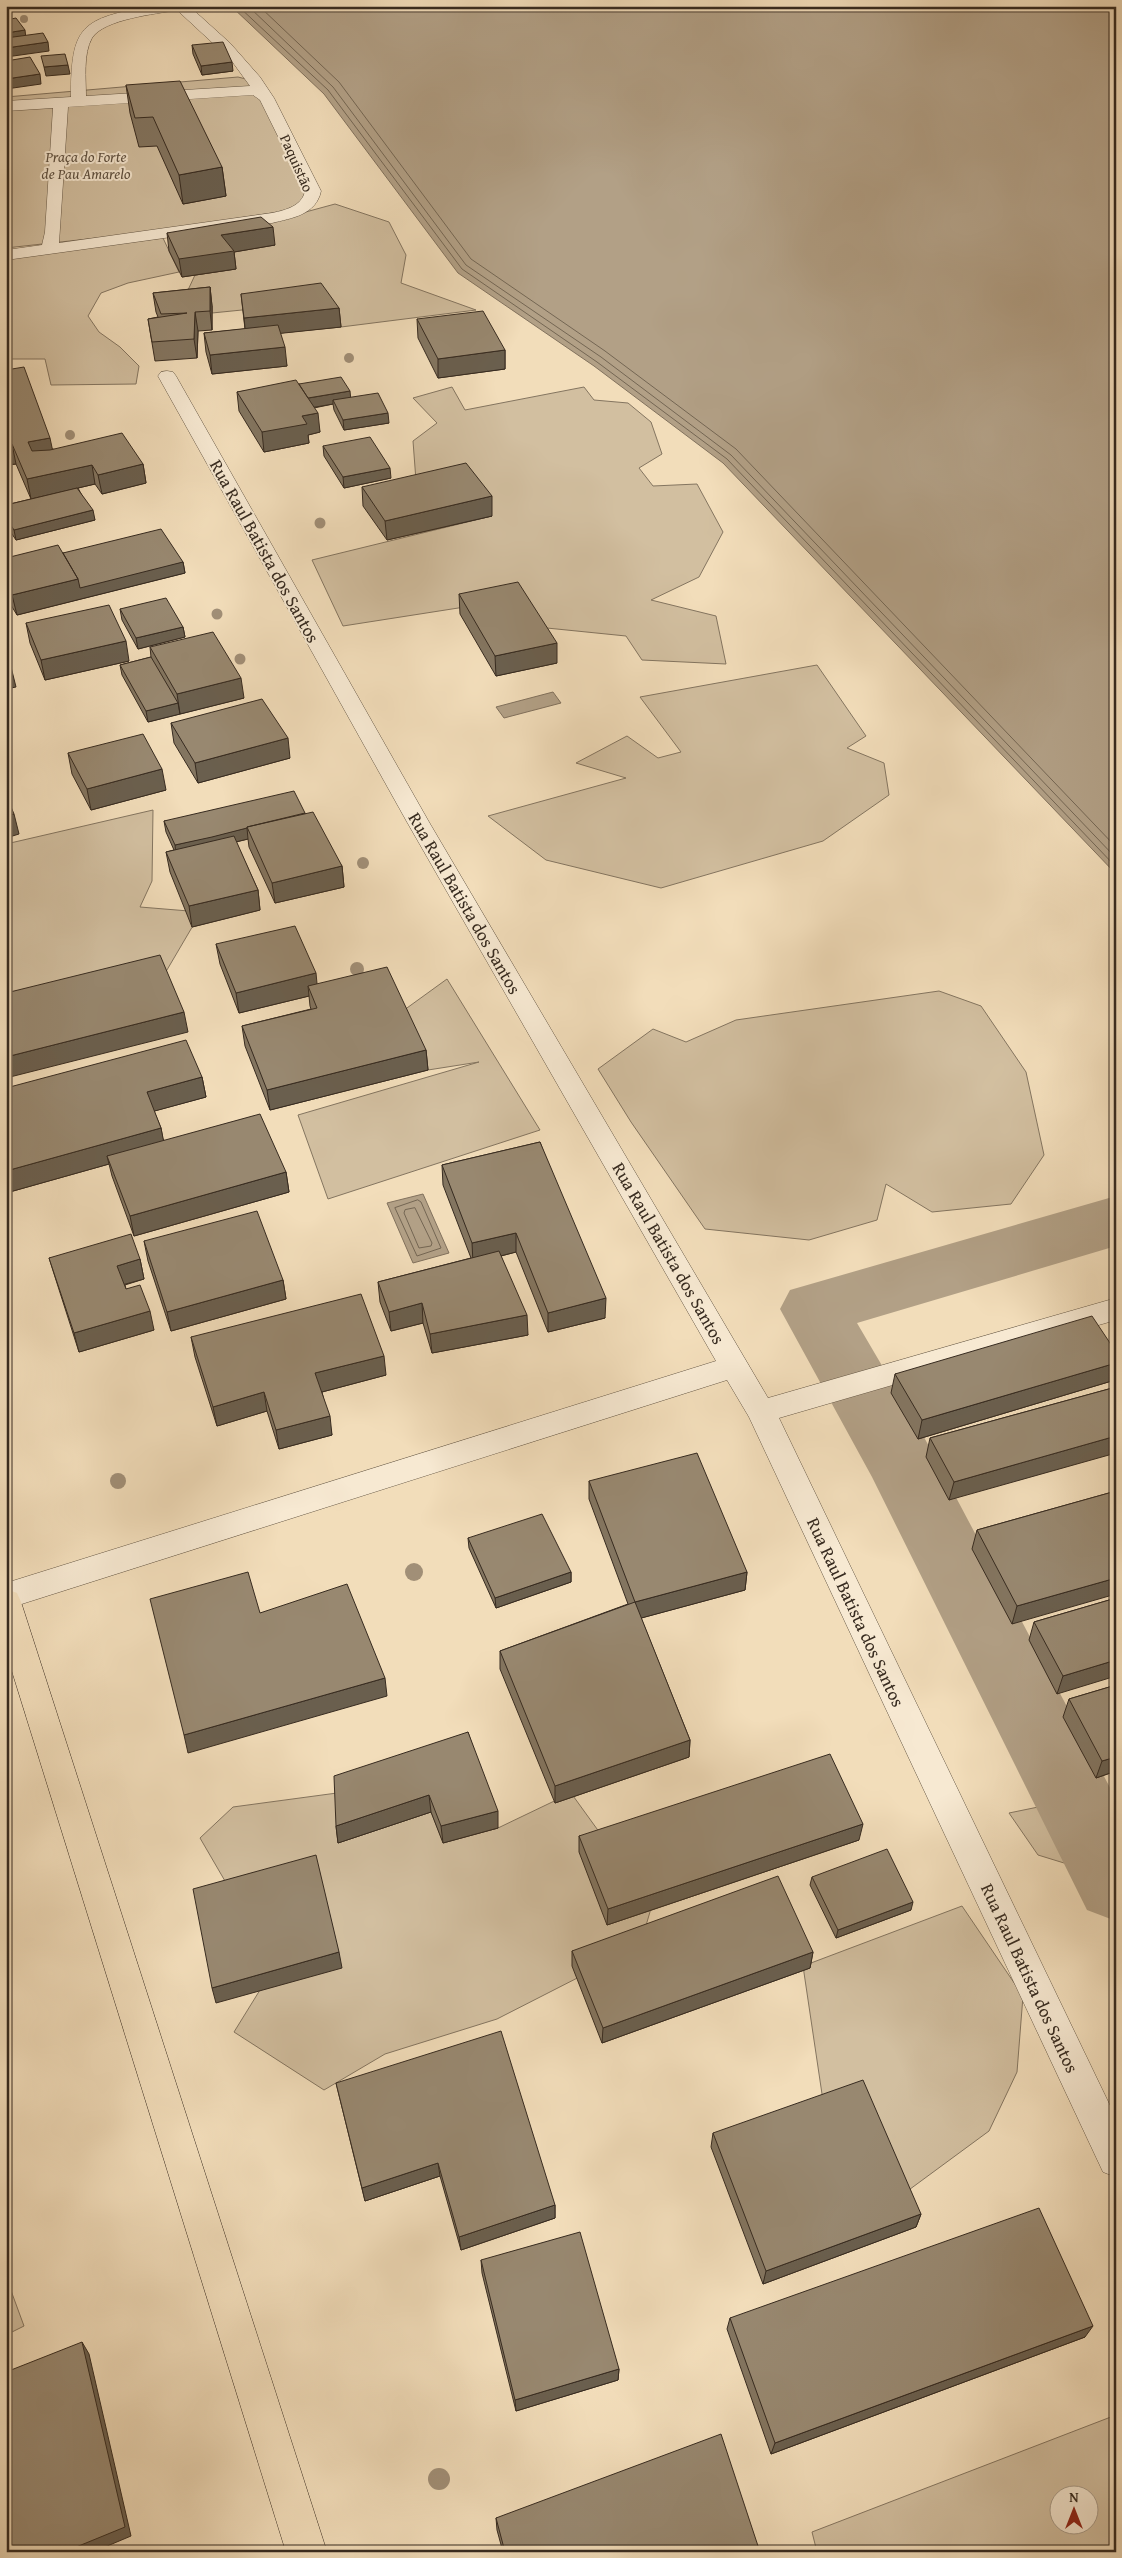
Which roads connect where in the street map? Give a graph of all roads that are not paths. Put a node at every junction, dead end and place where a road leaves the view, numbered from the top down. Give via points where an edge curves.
1 (179, 6) edge
2 (262, 93) junction
3 (79, 101) junction
4 (61, 103) junction
5 (6, 106) edge
6 (49, 250) junction
7 (6, 255) edge
8 (167, 376) dead end
9 (1116, 1309) edge
10 (735, 1366) junction
11 (761, 1412) junction
12 (6, 1596) edge
13 (6, 1602) edge
14 (1116, 2159) edge
15 (307, 2552) edge

1 - 2 street via 244,65
1 - 3 street via 96,26 84,37
2 - 3 street via 249,90
2 - 6 street, Paquistão via 313,192 306,205 272,218
3 - 4 street
4 - 5 street
4 - 6 street
6 - 7 street, Paquistão
8 - 10 street, Rua Raul Batista dos Santos via 418,822
9 - 11 street
10 - 11 street, Rua Raul Batista dos Santos
10 - 12 street
11 - 14 street, Rua Raul Batista dos Santos
13 - 15 main road

